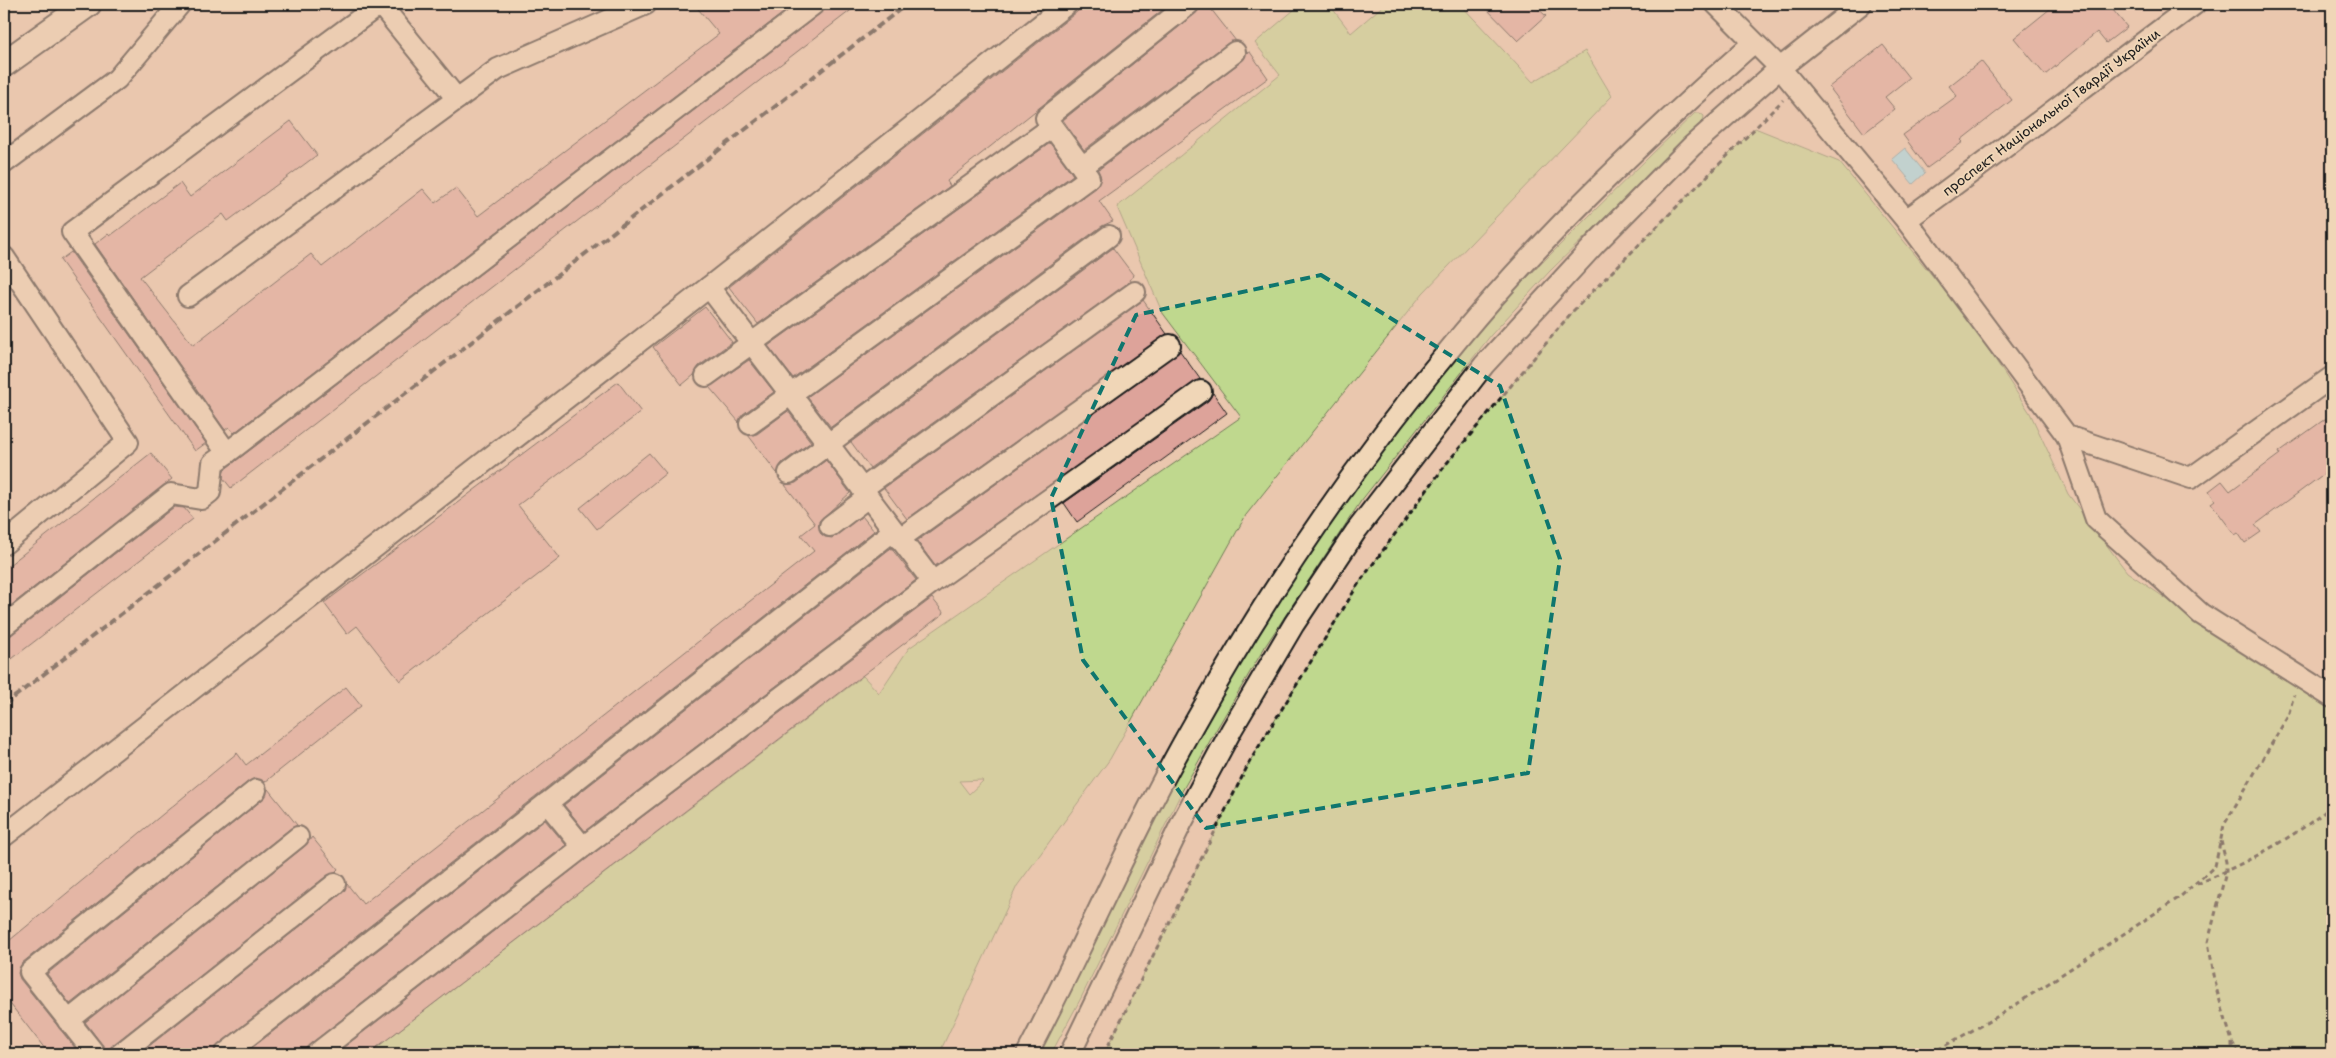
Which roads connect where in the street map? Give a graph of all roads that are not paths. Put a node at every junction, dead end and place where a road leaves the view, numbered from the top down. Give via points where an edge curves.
1 (88, 4) edge
2 (180, 4) edge
3 (380, 4) edge
4 (646, 4) edge
5 (814, 4) edge
6 (1068, 4) edge
7 (1189, 4) edge
8 (1716, 4) edge
9 (1861, 4) edge
10 (2195, 4) edge
11 (1753, 43) junction
12 (1235, 52) dead end
13 (4, 64) edge
14 (1780, 68) junction
15 (457, 99) junction
16 (1052, 127) junction
17 (4, 163) edge
18 (1082, 167) junction
19 (1906, 220) junction
20 (1109, 236) dead end
21 (4, 257) edge
22 (709, 287) junction
23 (1135, 292) dead end
24 (188, 296) dead end
25 (752, 343) junction
26 (1170, 345) dead end
27 (706, 376) dead end
28 (2332, 377) edge
29 (1202, 391) dead end
30 (790, 394) junction
31 (750, 424) dead end
32 (2066, 436) junction
33 (827, 443) junction
34 (227, 453) junction
35 (789, 472) dead end
36 (865, 493) junction
37 (830, 526) dead end
38 (896, 535) junction
39 (4, 544) edge
40 (933, 582) junction
41 (4, 626) edge
42 (2332, 698) edge
43 (256, 790) dead end
44 (547, 803) junction
45 (4, 836) edge
46 (298, 837) dead end
47 (583, 847) junction
48 (335, 884) dead end
49 (68, 1021) junction
50 (94, 1054) edge
51 (120, 1054) edge
52 (225, 1054) edge
53 (316, 1054) edge
54 (1027, 1054) edge
55 (1070, 1054) edge

1 - 13 main road
2 - 17 street via 117,79
3 - 15 street
3 - 34 street via 72,232
4 - 15 street via 498,69
5 - 34 street
6 - 22 street
7 - 16 street via 1046,118
8 - 11 street
9 - 14 street
10 - 19 street, проспект Національної Гвардії України
11 - 14 street
11 - 54 street via 1667,119 1530,258 1460,337 1350,477 1286,569 1194,722 1150,803
12 - 18 street
14 - 19 street
14 - 55 street via 1692,146 1535,307 1484,364 1356,531 1294,624 1232,729 1182,822
15 - 24 street
16 - 18 street
16 - 25 street
18 - 30 street via 1089,178
19 - 32 street
20 - 33 street
21 - 39 street via 128,442
22 - 25 street
22 - 45 street
23 - 36 street
25 - 27 street
25 - 30 street
26 - 38 street
28 - 32 street via 2191,478
29 - 40 street
30 - 31 street
30 - 33 street
32 - 42 street via 2096,519 2201,614
33 - 35 street
33 - 36 street
34 - 41 street via 213,463 210,492 202,499 171,494
36 - 37 street
36 - 38 street
38 - 40 street
38 - 44 street
40 - 47 street
43 - 49 street via 30,972
44 - 47 street
44 - 52 street
46 - 49 street
47 - 53 street
48 - 51 street
49 - 50 street

